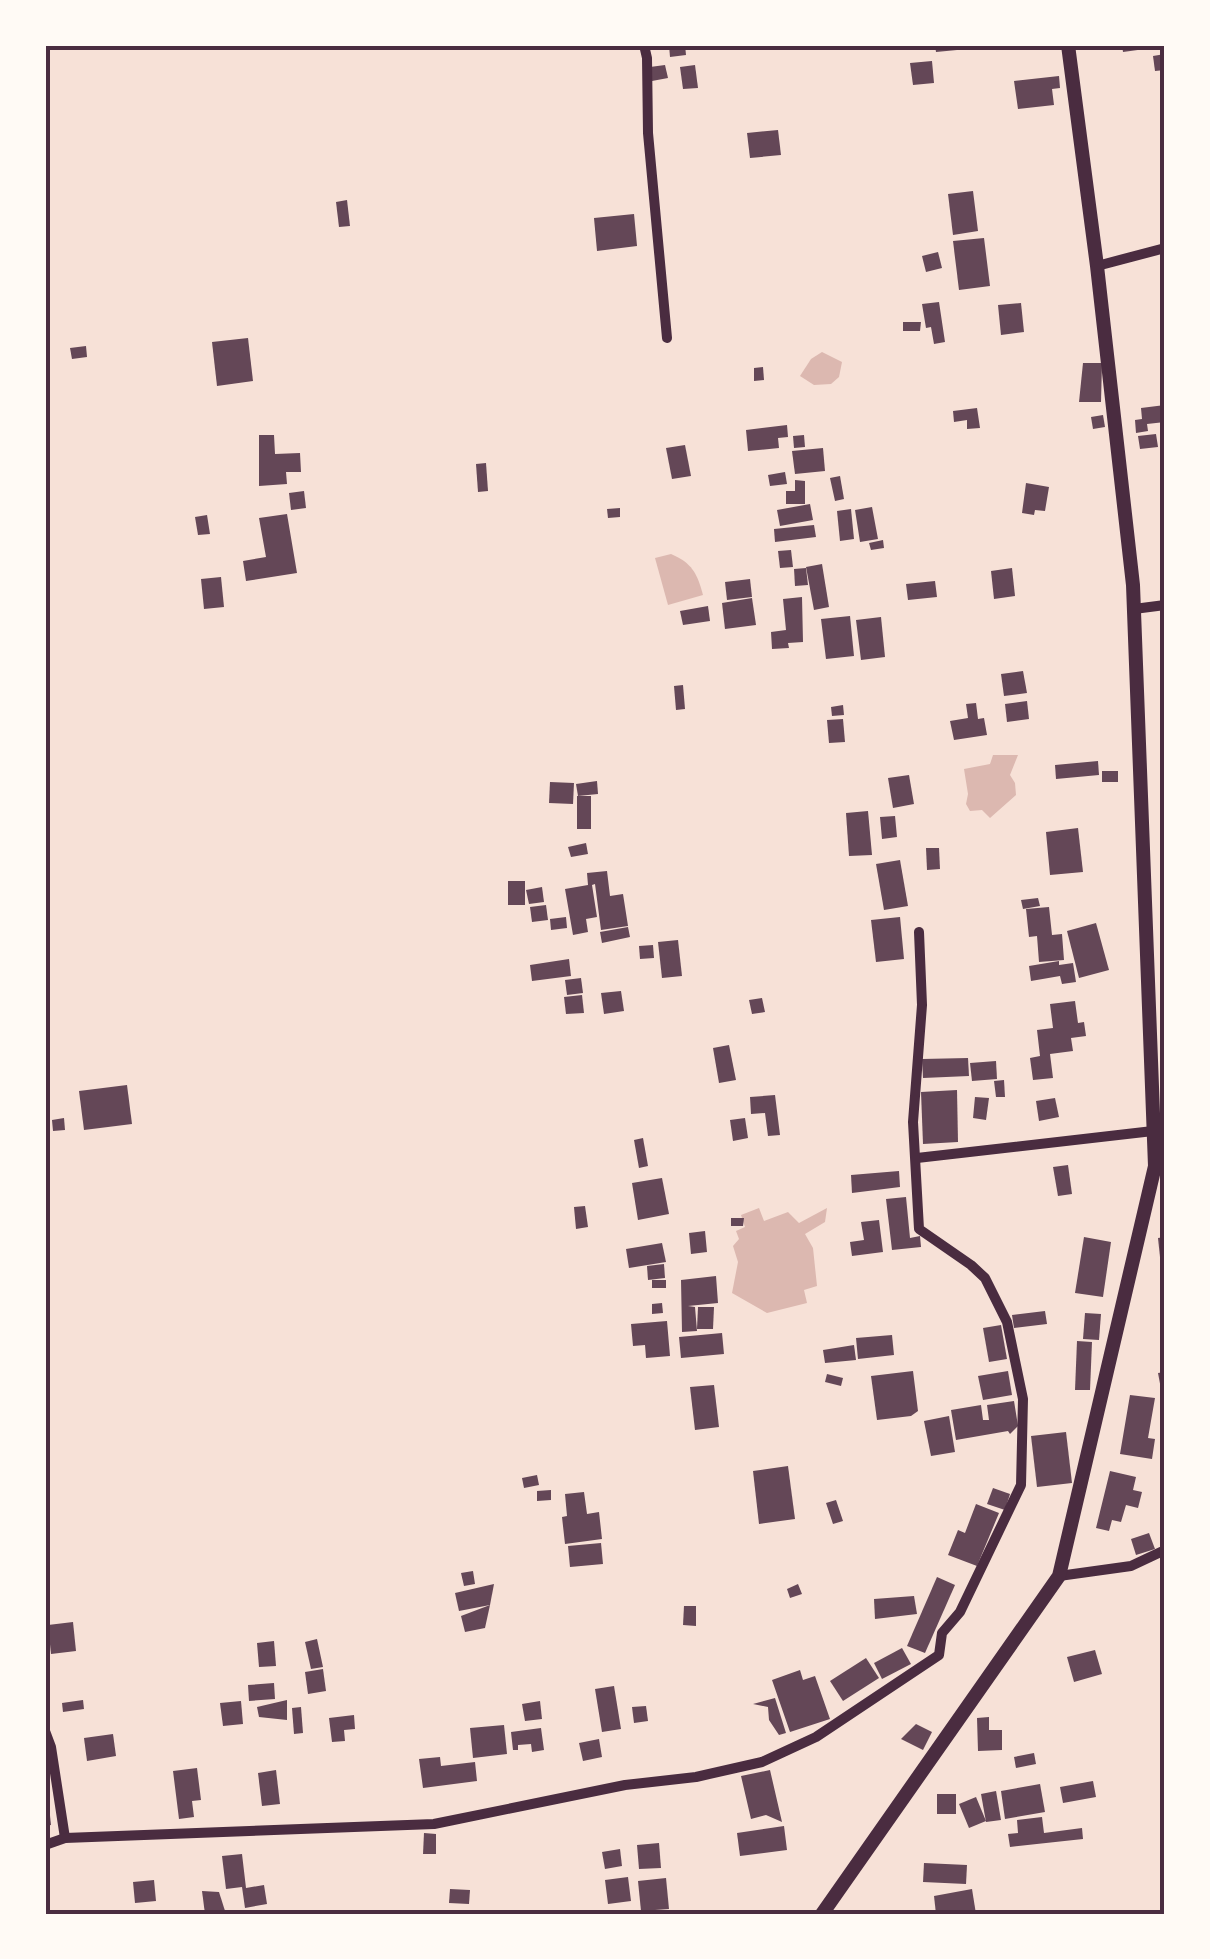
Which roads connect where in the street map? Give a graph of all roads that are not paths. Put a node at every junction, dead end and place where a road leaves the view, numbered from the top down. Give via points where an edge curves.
1 (644, 45) edge
2 (1068, 45) edge
3 (1165, 248) edge
4 (1098, 266) junction
5 (668, 338) dead end
6 (1165, 605) edge
7 (1134, 610) junction
8 (919, 932) dead end
9 (1153, 1132) junction
10 (917, 1158) junction
11 (1165, 1550) edge
12 (1059, 1576) junction
13 (45, 1731) edge
14 (65, 1838) junction
15 (45, 1845) edge
16 (822, 1914) edge

1 - 5 street
2 - 4 main road
3 - 4 street
4 - 7 main road
6 - 7 street
7 - 9 main road
8 - 10 street
9 - 10 street
9 - 12 main road via 1154,1166
10 - 14 street via 919,1229 985,1278 1007,1322 1022,1399 1020,1485 960,1612 942,1634 938,1655 816,1737 762,1762 696,1777 434,1824
11 - 12 street via 1131,1566
12 - 16 main road
13 - 14 street
14 - 15 street

